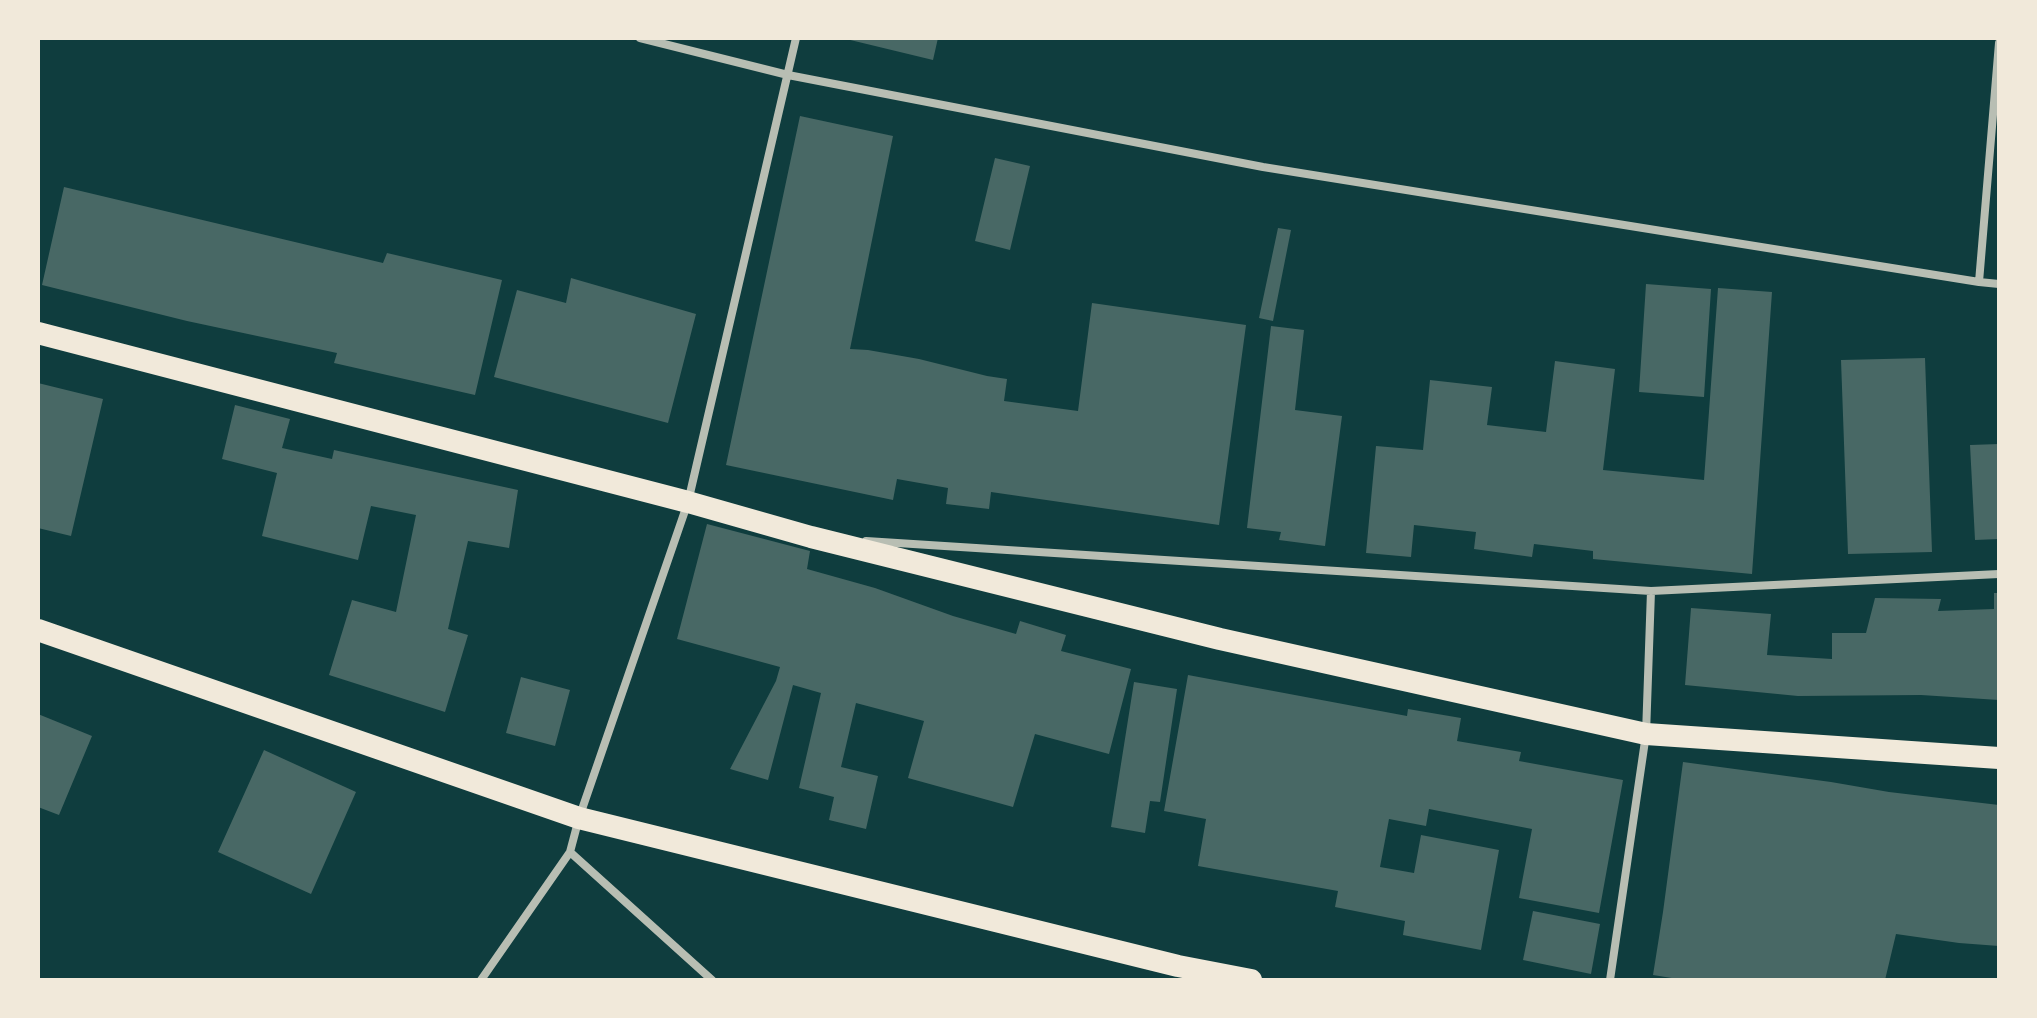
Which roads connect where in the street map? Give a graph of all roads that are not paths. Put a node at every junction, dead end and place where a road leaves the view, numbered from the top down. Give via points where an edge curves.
1 (640, 38) edge
2 (796, 38) edge
3 (1999, 43) edge
4 (788, 75) junction
5 (1979, 282) junction
6 (1999, 284) edge
7 (38, 333) edge
8 (688, 502) junction
9 (811, 537) junction
10 (1999, 574) edge
11 (1651, 591) junction
12 (38, 630) edge
13 (1646, 734) junction
14 (1999, 758) edge
15 (579, 818) junction
16 (570, 852) junction
17 (481, 980) edge
18 (712, 980) edge
19 (1251, 980) edge
20 (1610, 980) edge

1 - 4 street
2 - 4 street
3 - 5 street
4 - 5 street via 1263,167
4 - 8 street
5 - 6 street
7 - 8 highway
8 - 9 highway
8 - 15 street
9 - 11 street
9 - 13 highway via 1220,639
10 - 11 street
11 - 13 street
12 - 15 highway
13 - 14 highway
13 - 20 street
15 - 16 street
15 - 19 highway
16 - 17 street
16 - 18 street

